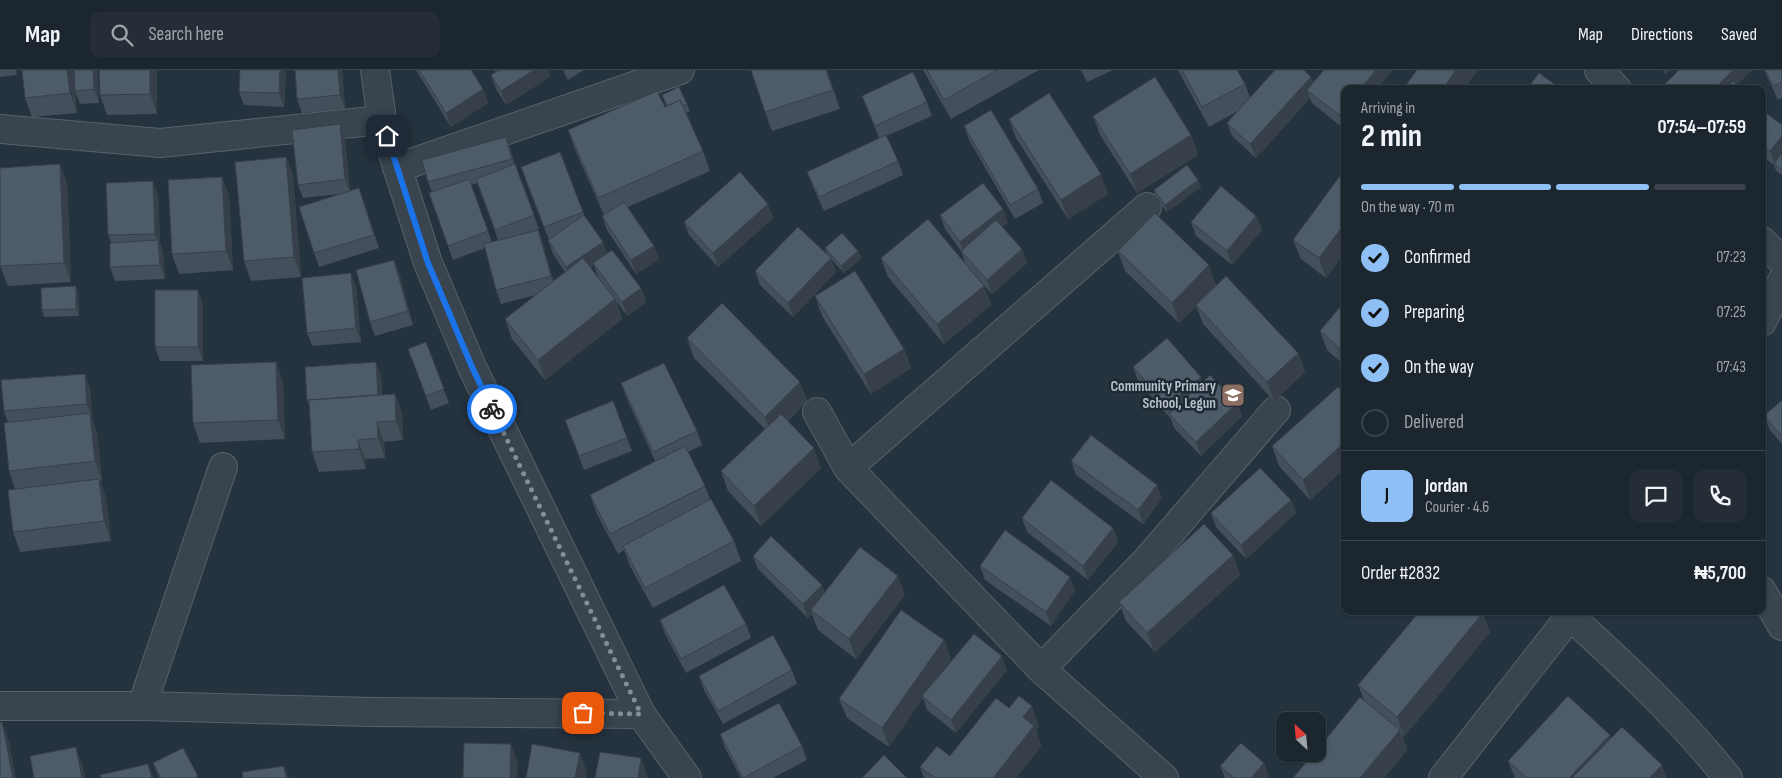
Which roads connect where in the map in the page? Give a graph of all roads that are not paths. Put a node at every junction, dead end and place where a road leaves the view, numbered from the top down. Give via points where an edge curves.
1 (375, 70) edge
2 (680, 70) edge
3 (1599, 70) edge
4 (1613, 85) edge
5 (382, 120) junction
6 (0, 129) edge
7 (397, 168) junction
8 (1147, 207) dead end
9 (1766, 245) edge
10 (1782, 261) edge
11 (1782, 281) edge
12 (1766, 314) edge
13 (1276, 410) dead end
14 (816, 412) dead end
15 (223, 467) dead end
16 (848, 468) junction
17 (1766, 597) edge
18 (1571, 615) edge
19 (1573, 615) edge
20 (1782, 626) edge
21 (1041, 669) junction
22 (0, 706) edge
23 (142, 706) junction
24 (641, 714) junction
25 (687, 778) edge
26 (1164, 778) edge
27 (1443, 778) edge
28 (1728, 778) edge

1 - 5 street
2 - 7 street
3 - 4 street
5 - 6 street via 160,143
5 - 7 street
7 - 24 street via 428,263 472,367
8 - 16 street
9 - 10 street
11 - 12 street
13 - 21 street via 1146,561
14 - 16 street
15 - 23 street
16 - 21 street
17 - 20 street
18 - 27 street
19 - 28 street via 1701,744
21 - 26 street
22 - 23 street
23 - 24 street
24 - 25 street

